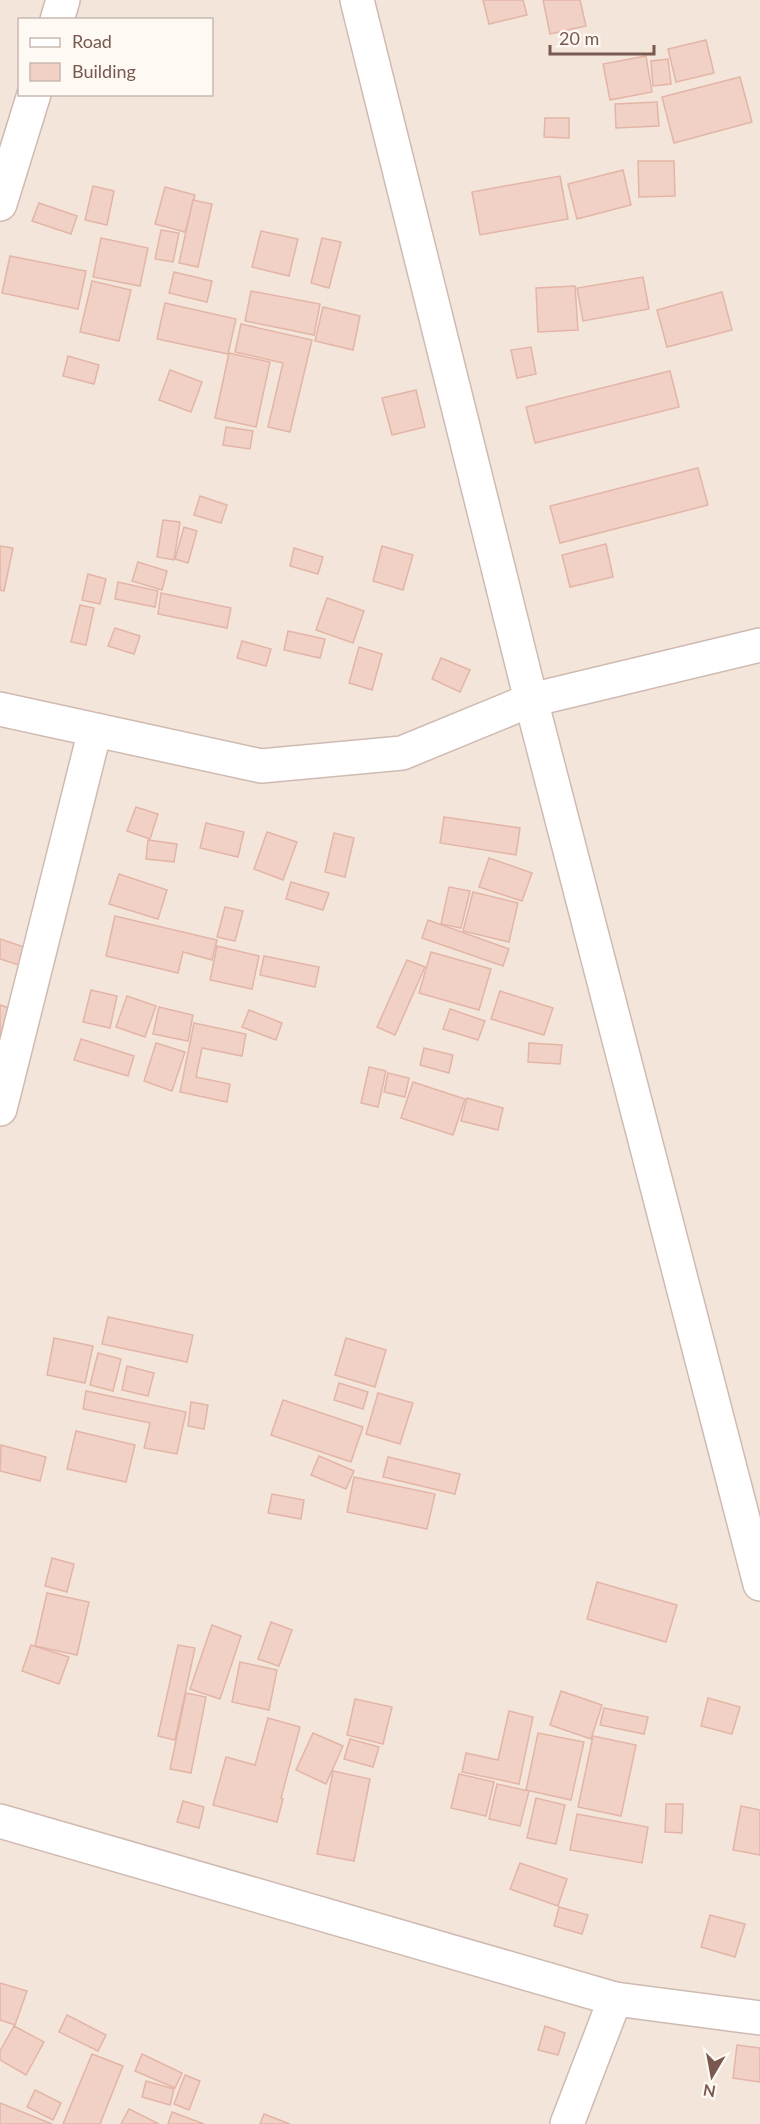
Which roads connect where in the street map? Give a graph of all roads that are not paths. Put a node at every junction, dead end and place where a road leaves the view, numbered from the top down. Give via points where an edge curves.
1 (63, 0) edge
2 (357, 0) edge
3 (58, 18) edge
4 (33, 96) edge
5 (0, 204) edge
6 (760, 645) edge
7 (531, 700) junction
8 (0, 708) edge
9 (95, 730) junction
10 (0, 1109) edge
11 (760, 1584) edge
12 (0, 1821) edge
13 (615, 1999) junction
14 (760, 2018) edge
15 (567, 2124) edge

1 - 3 street
2 - 7 street
4 - 5 street
6 - 7 street
7 - 9 street via 402,753 261,766
7 - 11 street
8 - 9 street
9 - 10 street
12 - 13 street
13 - 14 street
13 - 15 street

